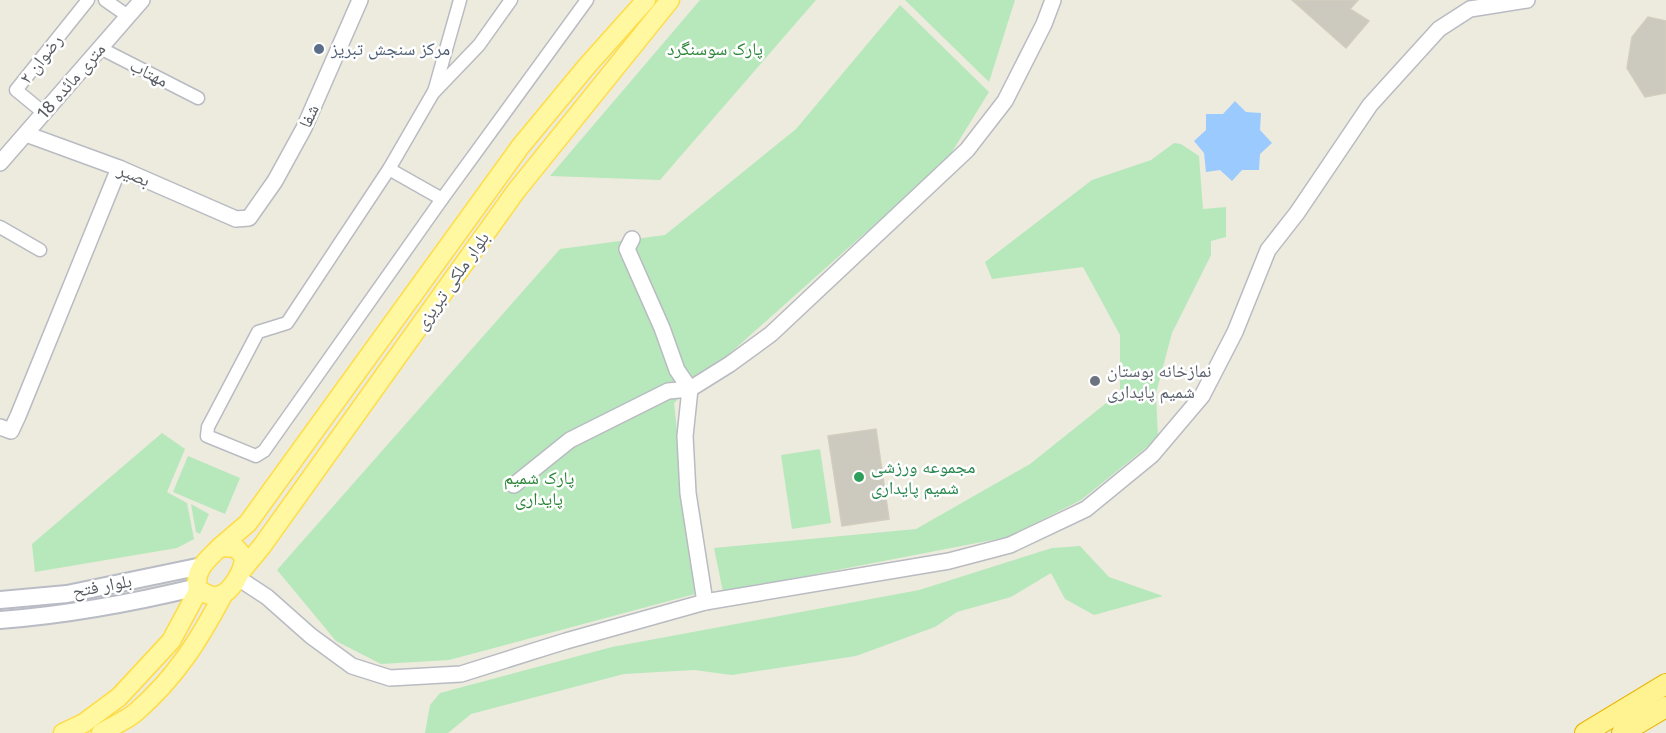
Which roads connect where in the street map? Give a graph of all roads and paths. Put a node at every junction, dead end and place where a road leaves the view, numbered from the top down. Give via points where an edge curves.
1 (88, 0) edge
2 (105, 0) edge
3 (142, 0) edge
4 (360, 0) edge
5 (460, 0) edge
6 (511, 0) edge
7 (587, 0) edge
8 (646, 0) edge
9 (670, 0) edge
10 (1053, 0) edge
11 (1527, 0) edge
12 (128, 16) junction
13 (100, 48) junction
14 (433, 93) junction
15 (198, 98) dead end
16 (44, 113) junction
17 (26, 134) junction
18 (0, 163) edge
19 (118, 168) junction
20 (389, 169) junction
21 (442, 200) junction
22 (240, 219) joint
23 (0, 227) edge
24 (632, 239) dead end
25 (40, 250) dead end
26 (690, 389) junction
27 (5, 429) edge
28 (514, 485) dead end
29 (220, 547) junction
30 (202, 566) junction
31 (240, 573) junction
32 (198, 588) junction
33 (224, 593) junction
34 (0, 600) edge
35 (705, 602) junction
36 (0, 620) edge
37 (1666, 684) edge
38 (1666, 707) edge
39 (63, 733) edge
40 (101, 733) edge
41 (1585, 733) edge
42 (1622, 733) edge

1 - 16 street, رضوان ۲ via 16,90
2 - 12 street
3 - 12 street, 18 متری مائده
4 - 22 street, شفا via 290,154 249,218
5 - 14 street
6 - 14 street via 479,45
7 - 21 street
8 - 29 main road, بلوار ملکى تبریزى via 520,147 249,523
9 - 31 main road, بلوار ملکى تبریزى via 516,191
10 - 26 street via 1005,101 967,150 771,334
11 - 35 street via 1470,9 1440,29 1370,105 1268,250 1235,332 1202,396 1152,455 1086,509 1010,545 949,561
12 - 13 street, 18 متری مائده
13 - 15 street, مهتاب
13 - 16 street, 18 متری مائده
14 - 20 street
16 - 17 street, 18 متری مائده
17 - 18 street, 18 متری مائده
17 - 19 street, بصیر
19 - 22 street, بصیر
19 - 27 street
20 - 21 street
20 - 21 street via 287,323 258,332 207,435 256,456 264,451
23 - 25 street
24 - 26 street via 627,249 677,370
26 - 28 street via 668,391 570,440
26 - 35 street via 685,436 688,493
29 - 30 main road
29 - 31 main road via 242,552
30 - 32 main road
30 - 34 main road, بلوار فتح via 67,594
31 - 33 main road
31 - 35 street via 311,636 352,666 390,678 460,674
32 - 33 main road via 210,595
32 - 36 main road, بلوار فتح via 131,603
32 - 39 main road via 171,642 119,697
33 - 40 main road via 183,664 135,713
37 - 41 highway
38 - 42 highway

